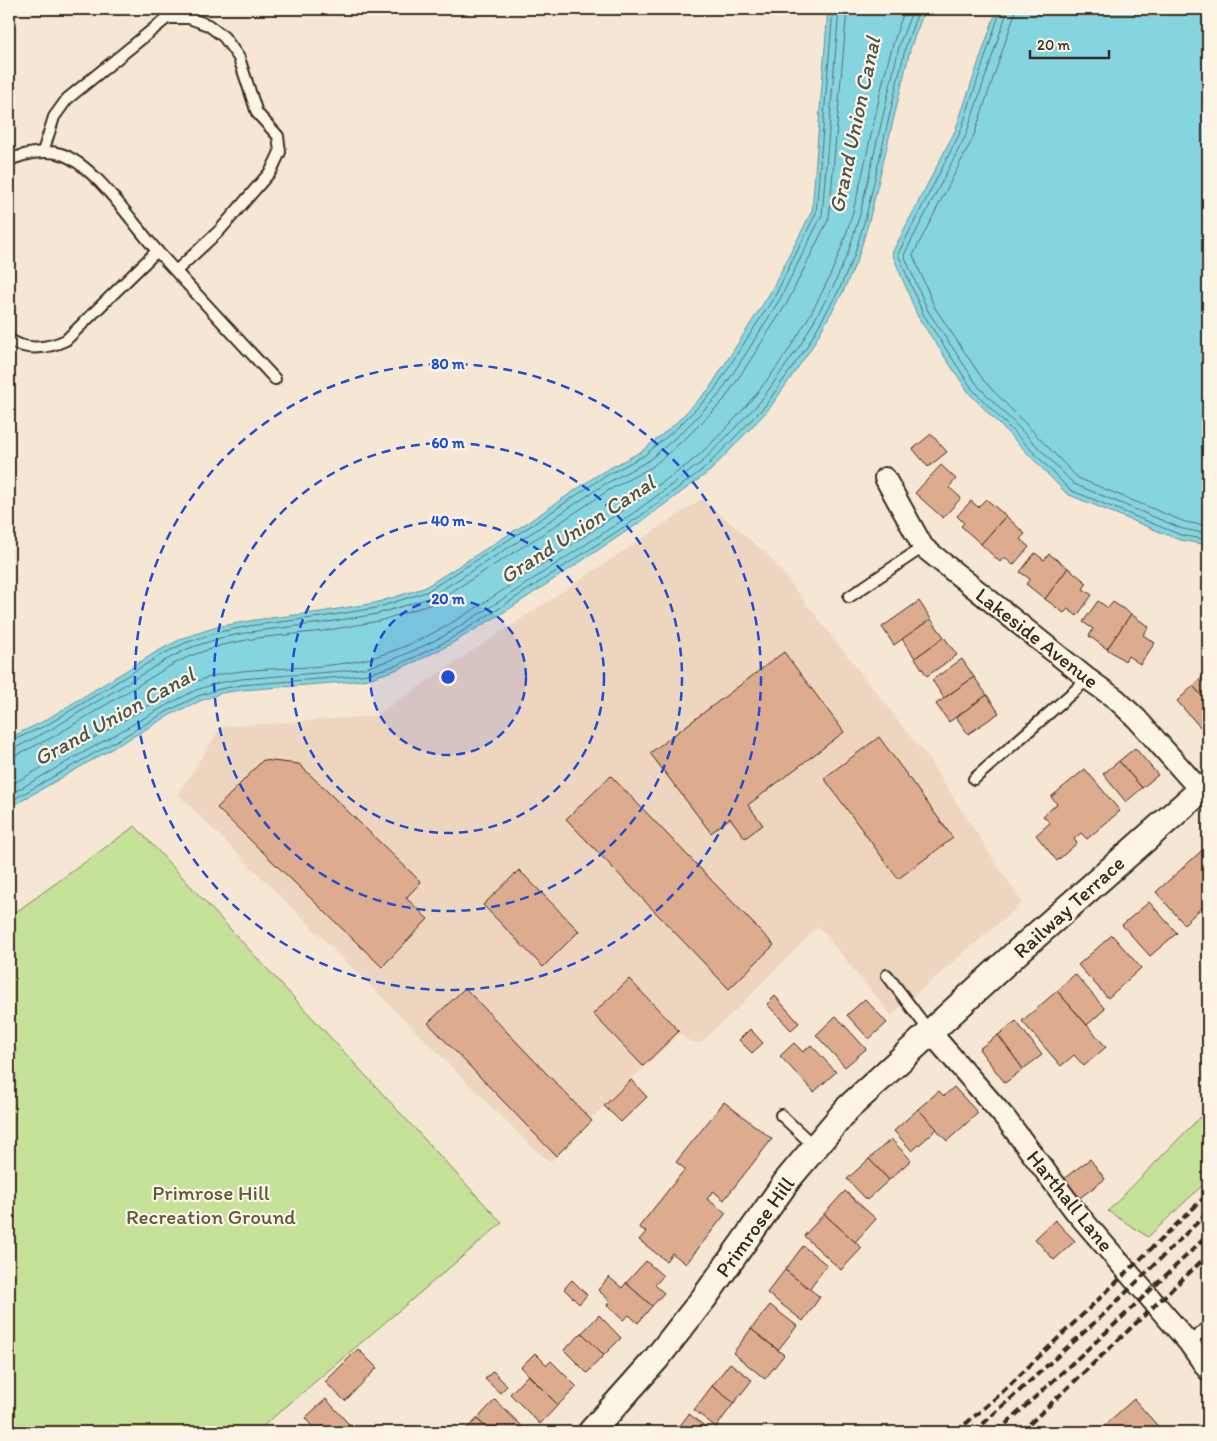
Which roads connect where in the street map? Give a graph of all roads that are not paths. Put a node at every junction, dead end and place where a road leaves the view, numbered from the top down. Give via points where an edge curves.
1 (43, 152) junction
2 (9, 160) edge
3 (158, 251) junction
4 (176, 271) junction
5 (9, 339) edge
6 (275, 378) dead end
7 (886, 478) dead end
8 (923, 547) junction
9 (848, 597) dead end
10 (1088, 678) junction
11 (974, 779) dead end
12 (1204, 787) edge
13 (887, 975) dead end
14 (931, 1033) junction
15 (781, 1115) dead end
16 (814, 1147) junction
17 (1208, 1326) edge
18 (1189, 1343) junction
19 (1208, 1370) edge
20 (591, 1432) edge

1 - 2 lane
1 - 3 lane via 60,154 83,166
1 - 4 lane via 54,117 67,99 167,18 189,18 224,37 239,58 257,113 278,136 280,152 272,171 200,250
3 - 4 lane
3 - 5 lane via 66,340 52,346 37,347 22,346
4 - 6 lane
7 - 8 street, Lakeside Avenue
8 - 9 lane
8 - 10 street, Lakeside Avenue
10 - 11 lane
10 - 12 street, Lakeside Avenue via 1116,699
12 - 14 street, Railway Terrace
13 - 14 lane
14 - 16 street, Primrose Hill via 848,1108
14 - 18 street, Harthall Lane via 1006,1119 1075,1211
15 - 16 lane
16 - 20 street, Primrose Hill via 704,1298 656,1359
17 - 18 lane
18 - 19 street, Harthall Lane

